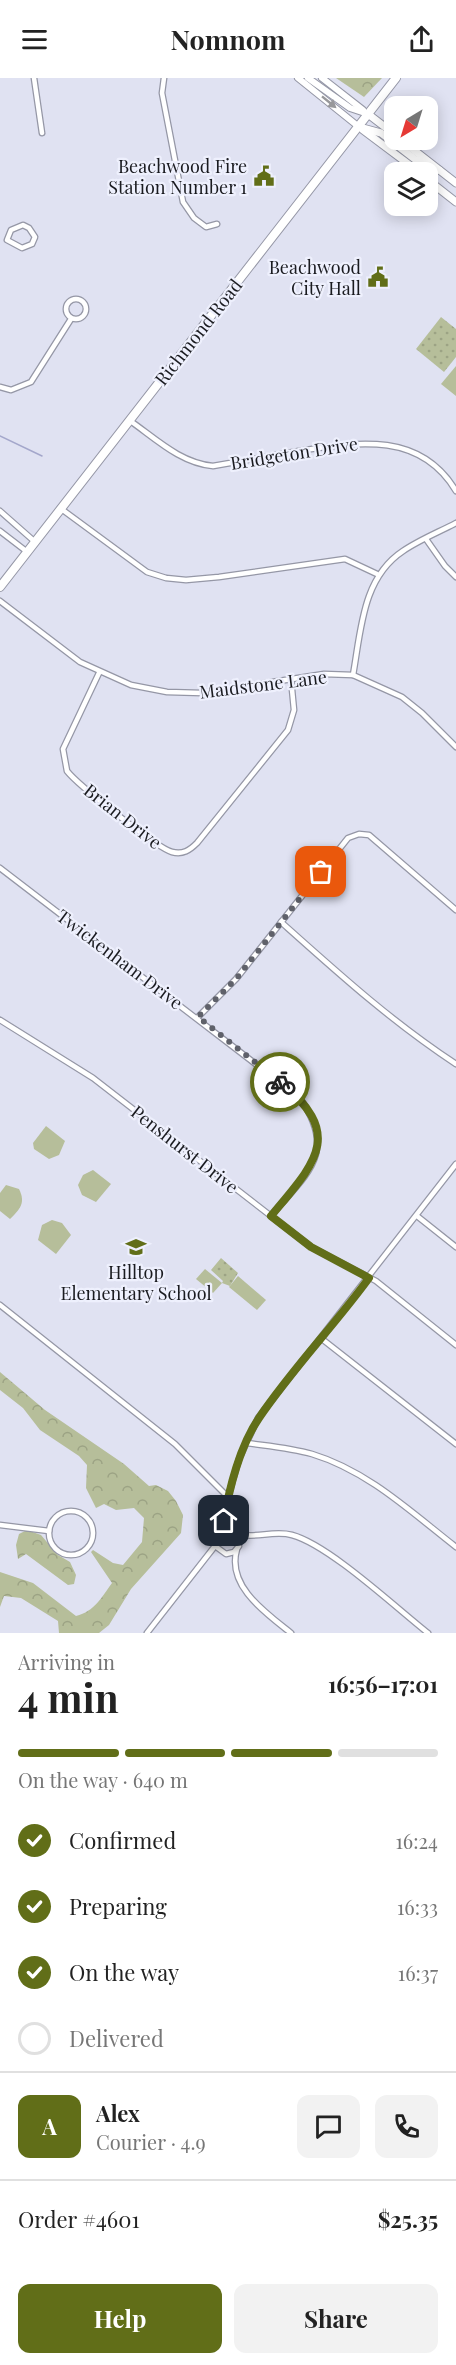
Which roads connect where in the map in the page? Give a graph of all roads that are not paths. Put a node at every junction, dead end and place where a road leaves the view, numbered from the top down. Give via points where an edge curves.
1 (34, 78) edge
2 (164, 78) edge
3 (298, 78) edge
4 (308, 78) edge
5 (322, 78) edge
6 (396, 78) edge
7 (368, 114) junction
8 (384, 126) edge
9 (359, 127) junction
10 (42, 133) dead end
11 (414, 150) edge
12 (405, 162) edge
13 (439, 170) junction
14 (456, 183) edge
15 (438, 187) edge
16 (438, 188) edge
17 (456, 195) edge
18 (456, 202) edge
19 (217, 224) dead end
20 (7, 240) junction
21 (0, 241) edge
22 (71, 319) junction
23 (0, 387) edge
24 (129, 420) junction
25 (456, 491) edge
26 (60, 508) junction
27 (0, 511) edge
28 (456, 523) edge
29 (0, 531) edge
30 (426, 539) junction
31 (34, 541) junction
32 (26, 551) junction
33 (377, 574) junction
34 (456, 577) edge
35 (0, 587) edge
36 (0, 601) edge
37 (99, 673) junction
38 (353, 675) junction
39 (291, 679) junction
40 (456, 747) edge
41 (0, 868) edge
42 (456, 910) edge
43 (281, 922) junction
44 (198, 1017) junction
45 (0, 1020) edge
46 (456, 1064) edge
47 (456, 1164) edge
48 (271, 1216) junction
49 (417, 1216) junction
50 (456, 1247) edge
51 (369, 1278) junction
52 (0, 1305) edge
53 (322, 1339) junction
54 (456, 1345) edge
55 (247, 1443) junction
56 (456, 1444) edge
57 (228, 1497) junction
58 (0, 1525) edge
59 (221, 1528) junction
60 (49, 1531) junction
61 (237, 1534) junction
62 (250, 1537) junction
63 (214, 1546) junction
64 (238, 1547) junction
65 (456, 1547) edge
66 (222, 1553) junction
67 (234, 1562) junction
68 (147, 1633) edge
69 (291, 1633) edge
70 (428, 1633) edge

1 - 10 street
2 - 19 street via 162,93 183,202 206,227
3 -> 9 street
4 - 7 street via 350,108
5 - 7 street
6 - 7 main road, Richmond Road
7 - 8 main road
7 - 9 main road, Richmond Road
9 - 12 main road
9 - 13 main road via 381,133 416,160
9 - 24 main road, Richmond Road
11 - 13 main road
13 - 14 main road
15 - 17 main road
16 - 18 main road
20 - 20 street via 22,248 32,244 34,237 23,225 11,230
20 - 21 street
22 - 22 street via 80,319 85,313 80,300 71,300 66,305
22 - 23 street via 31,382 10,390
24 - 25 street, Bridgeton Drive via 184,458 213,466 354,442 379,442 424,459 448,477
24 - 26 main road, Richmond Road
26 - 31 main road, Richmond Road
26 - 33 street via 147,572 166,578 219,577 345,559
27 - 31 street
28 - 30 street
29 - 32 street
30 - 33 street via 402,551
30 - 34 street
31 - 32 main road, Richmond Road
32 - 35 main road, Richmond Road
33 - 38 street via 368,597
36 - 37 street, Maidstone Lane via 63,651
37 - 39 street, Maidstone Lane via 150,690 184,693
37 - 39 street, Brian Drive via 63,749 64,763 71,776 165,849 178,853 197,843 285,734 294,710
38 - 39 street, Maidstone Lane
38 - 40 street, Maidstone Lane via 402,697
41 - 44 street, Twickenham Drive
42 - 43 street via 369,835 359,834 348,838
43 - 44 street via 236,979
43 - 46 street via 331,970
44 - 48 street, Twickenham Drive via 300,1098 314,1118 316,1158
45 - 48 street, Penshurst Drive via 93,1078
47 - 49 street
48 - 51 street, Penshurst Drive via 311,1247
49 - 50 street
49 - 51 street
51 - 53 street
51 - 54 street, Penshurst Drive
52 - 57 street via 175,1444
53 - 55 street via 258,1418
53 - 56 street
55 - 57 street
55 - 65 street via 310,1454 346,1467 375,1484
57 - 59 street
58 - 60 street
59 - 61 street
59 - 63 street
60 - 60 street via 53,1545 69,1555 83,1552 93,1537 90,1522 72,1512 59,1515
61 - 62 street
61 - 64 street
62 - 64 street
62 - 70 street via 275,1533 312,1543
63 - 66 street
63 - 68 street
64 - 66 street via 230,1554
64 - 67 street
66 - 67 street
67 - 69 street via 249,1596

